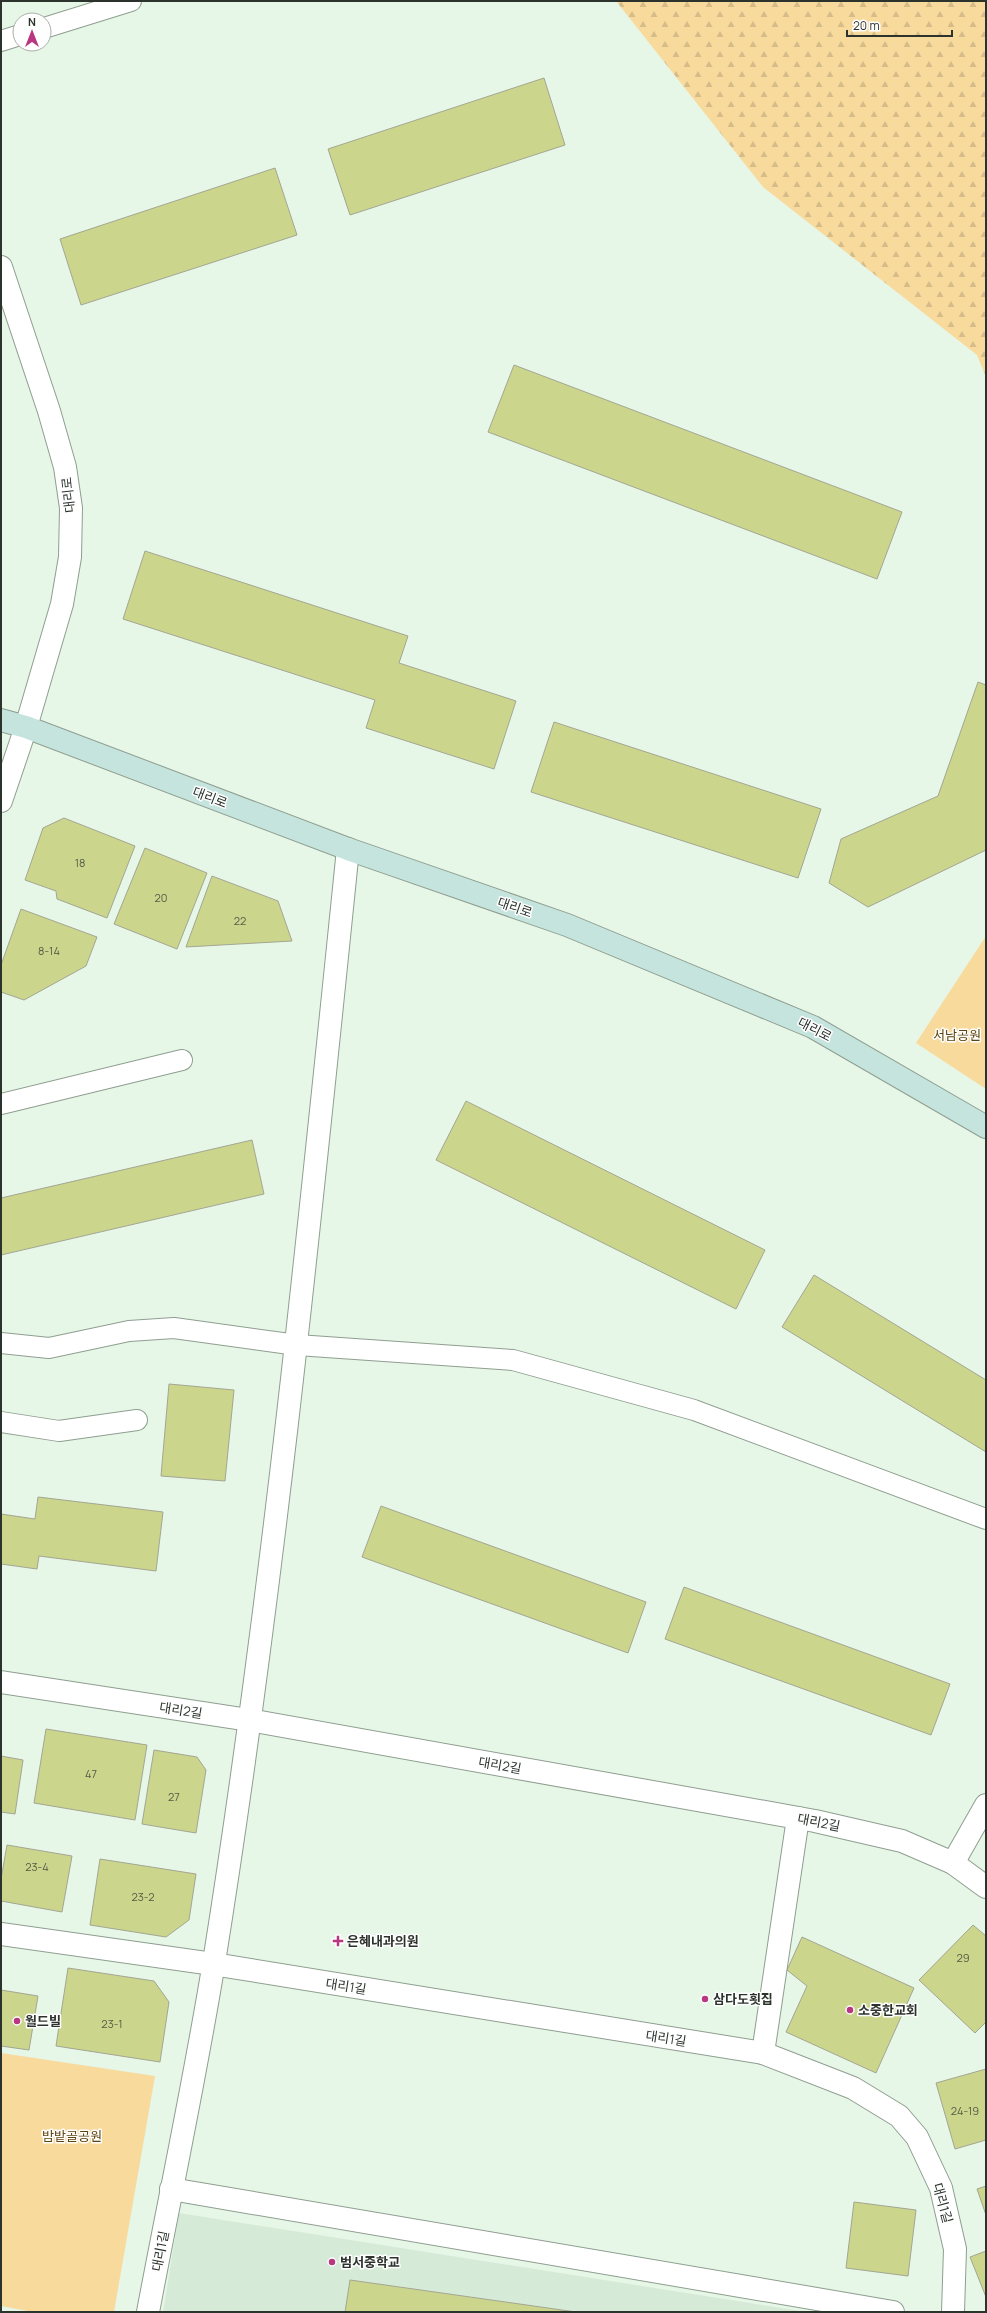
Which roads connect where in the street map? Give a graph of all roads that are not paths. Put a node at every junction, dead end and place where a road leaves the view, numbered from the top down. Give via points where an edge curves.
1 (131, 1) edge
2 (52, 26) edge
3 (12, 38) edge
4 (1, 41) edge
5 (1, 267) edge
6 (1, 720) edge
7 (26, 727) junction
8 (1, 801) edge
9 (348, 849) junction
10 (182, 1060) dead end
11 (1, 1104) edge
12 (986, 1127) edge
13 (1, 1342) edge
14 (297, 1345) junction
15 (137, 1420) dead end
16 (1, 1422) edge
17 (986, 1519) edge
18 (1, 1682) edge
19 (249, 1720) junction
20 (986, 1805) edge
21 (798, 1818) junction
22 (953, 1863) junction
23 (986, 1887) edge
24 (1, 1934) edge
25 (213, 1964) junction
26 (763, 2053) junction
27 (171, 2189) junction
28 (148, 2312) edge
29 (893, 2312) edge
30 (953, 2312) edge

1 - 2 lane
3 - 4 lane
5 - 7 street, 대리로 via 49,411 65,467 70,508 70,557 62,604
6 - 7 main road, 대리로
7 - 8 street
7 - 9 main road, 대리로
9 - 12 main road, 대리로 via 567,924 813,1027
9 - 14 street, 대리1길
10 - 11 lane
13 - 14 lane via 49,1348 129,1331 174,1328
14 - 17 lane via 513,1360 694,1410
14 - 19 street, 대리1길
15 - 16 lane via 59,1431
18 - 19 street, 대리2길
19 - 21 street, 대리2길
19 - 25 street, 대리1길
20 - 22 street
21 - 22 street, 대리2길 via 902,1841
21 - 26 street
22 - 23 street, 대리2길
24 - 25 street, 대리1길
25 - 26 street, 대리1길
25 - 27 street, 대리1길
26 - 30 street, 대리1길 via 853,2088 898,2116 917,2137 941,2188 955,2249
27 - 28 street, 대리1길
27 - 29 street

